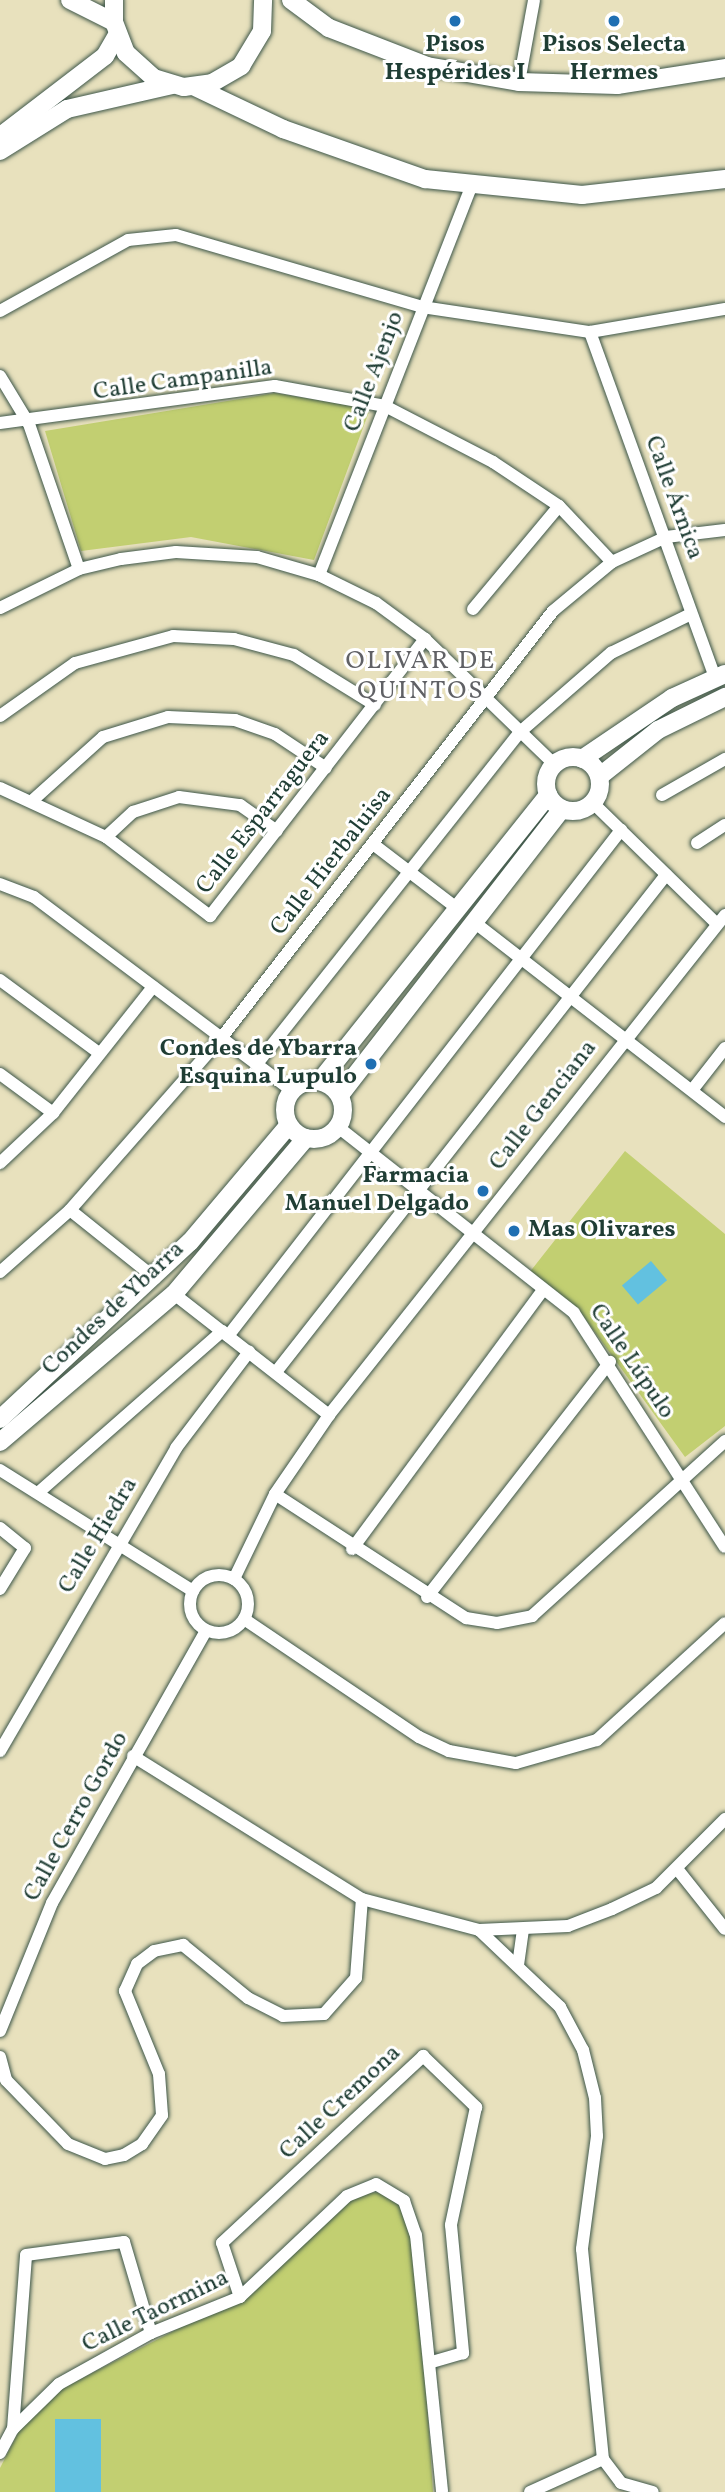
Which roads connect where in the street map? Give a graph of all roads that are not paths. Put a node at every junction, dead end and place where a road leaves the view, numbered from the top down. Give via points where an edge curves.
1 (70, 0) edge
2 (114, 0) edge
3 (263, 0) edge
4 (291, 0) edge
5 (534, 0) edge
6 (115, 28) junction
7 (725, 68) edge
8 (519, 82) junction
9 (172, 85) junction
10 (195, 87) junction
11 (0, 136) edge
12 (0, 151) edge
13 (725, 179) edge
14 (472, 184) junction
15 (422, 307) junction
16 (725, 309) edge
17 (0, 311) edge
18 (590, 332) junction
19 (0, 376) edge
20 (385, 406) junction
21 (0, 423) edge
22 (29, 424) junction
23 (559, 506) junction
24 (725, 530) edge
25 (666, 537) junction
26 (612, 562) junction
27 (79, 569) junction
28 (319, 575) junction
29 (0, 608) edge
30 (473, 609) dead end
31 (691, 614) junction
32 (425, 639) junction
33 (720, 676) edge
34 (486, 698) junction
35 (724, 699) edge
36 (375, 705) junction
37 (0, 716) edge
38 (520, 732) junction
39 (582, 759) junction
40 (725, 759) edge
41 (555, 765) junction
42 (326, 768) junction
43 (600, 776) junction
44 (0, 788) edge
45 (548, 795) junction
46 (662, 795) dead end
47 (33, 800) junction
48 (593, 803) junction
49 (562, 809) junction
50 (725, 825) edge
51 (621, 830) junction
52 (277, 831) junction
53 (106, 837) junction
54 (697, 843) dead end
55 (373, 844) junction
56 (408, 870) junction
57 (666, 875) junction
58 (0, 884) edge
59 (458, 909) junction
60 (720, 918) edge
61 (474, 922) junction
62 (520, 958) junction
63 (0, 980) edge
64 (153, 987) junction
65 (570, 997) junction
66 (222, 1037) junction
67 (623, 1038) junction
68 (725, 1048) edge
69 (100, 1054) junction
70 (256, 1065) junction
71 (0, 1074) edge
72 (320, 1081) junction
73 (693, 1089) junction
74 (292, 1091) junction
75 (340, 1095) junction
76 (53, 1113) junction
77 (725, 1117) edge
78 (289, 1125) junction
79 (338, 1127) junction
80 (306, 1138) junction
81 (369, 1152) junction
82 (0, 1163) edge
83 (417, 1190) junction
84 (70, 1210) junction
85 (472, 1234) junction
86 (0, 1272) edge
87 (155, 1278) junction
88 (543, 1290) junction
89 (174, 1294) junction
90 (225, 1333) junction
91 (249, 1352) junction
92 (610, 1362) junction
93 (276, 1372) junction
94 (329, 1415) junction
95 (0, 1419) edge
96 (725, 1441) edge
97 (0, 1443) edge
98 (0, 1460) edge
99 (0, 1470) edge
100 (681, 1475) junction
101 (39, 1492) junction
102 (275, 1494) junction
103 (0, 1528) edge
104 (118, 1542) junction
105 (725, 1546) edge
106 (352, 1549) junction
107 (234, 1579) junction
108 (0, 1589) edge
109 (193, 1591) junction
110 (427, 1597) junction
111 (244, 1619) junction
112 (725, 1623) edge
113 (206, 1631) junction
114 (0, 1751) edge
115 (133, 1756) junction
116 (725, 1819) edge
117 (678, 1870) junction
118 (362, 1899) junction
119 (725, 1929) edge
120 (478, 1930) junction
121 (523, 1931) junction
122 (518, 1965) junction
123 (0, 2031) edge
124 (0, 2057) edge
125 (3, 2079) edge
126 (240, 2297) junction
127 (151, 2333) junction
128 (429, 2363) junction
129 (13, 2428) junction
130 (0, 2453) edge
131 (603, 2459) junction
132 (442, 2492) edge
133 (530, 2492) edge
134 (653, 2492) edge

1 - 6 main road
2 - 6 main road
3 - 10 main road via 254,50 228,76
4 - 8 main road via 329,29 427,66
5 - 8 street
6 - 9 main road via 138,68
6 - 11 main road via 105,56
7 - 8 main road via 617,85
9 - 10 main road
9 - 12 main road via 66,108
10 - 14 main road via 283,129 412,175
13 - 14 main road via 582,195
14 - 15 street, Calle Ajenjo
15 - 17 street via 176,235 128,240
15 - 18 street
15 - 20 street, Calle Ajenjo
16 - 18 street
18 - 25 street, Calle Árnica
19 - 22 street
20 - 22 street, Calle Campanilla via 275,386
20 - 23 street, Calle Campanilla via 493,462
20 - 28 street, Calle Ajenjo
21 - 22 street, Calle Campanilla
22 - 27 street
23 - 26 street, Calle Campanilla
23 - 30 street
24 - 25 street, Calle Hierbaluisa
25 - 26 street, Calle Hierbaluisa
25 - 31 street, Calle Árnica
26 - 34 street, Calle Hierbaluisa via 554,611
27 - 28 street via 148,554 210,552
27 - 29 street
28 - 32 street via 376,603
31 - 33 street, Calle Árnica
31 - 38 street via 611,653
32 - 34 street
32 - 36 street, Calle Esparraguera
33 - 39 main road via 640,717
34 - 38 street
34 - 55 street, Calle Hierbaluisa
35 - 43 main road via 658,730
36 - 37 street via 294,655 234,639 173,636 75,663
36 - 42 street, Calle Esparraguera
38 - 41 street
38 - 56 street
39 - 41 main road
39 - 43 main road
40 - 46 street
41 - 45 main road via 547,779
42 - 47 street via 275,734 235,720 168,717 103,737
42 - 52 street, Calle Esparraguera
43 - 48 main road
44 - 47 street, Calle Esparraguera
45 - 49 main road
45 - 59 main road
47 - 53 street, Calle Esparraguera
48 - 49 main road via 579,811
48 - 51 street
49 - 61 main road
50 - 54 street
51 - 57 street
51 - 62 street
52 - 53 street via 240,805 179,797 133,812
52 - 53 street, Calle Esparraguera via 210,916
55 - 56 street
55 - 66 street, Calle Hierbaluisa
56 - 59 street
56 - 70 street
57 - 60 street
57 - 65 street
58 - 64 street via 34,897
59 - 72 main road
60 - 67 street, Calle Genciana
61 - 62 street
61 - 75 main road
62 - 65 street
62 - 81 street
63 - 69 street
64 - 66 street
64 - 69 street
65 - 67 street
65 - 83 street
66 - 70 street
66 - 84 street, Calle Hierbaluisa
67 - 73 street
67 - 85 street, Calle Genciana
68 - 73 street
69 - 76 street
70 - 74 street
71 - 76 street
72 - 74 main road
72 - 75 main road
73 - 77 street
74 - 78 main road via 285,1109
75 - 79 main road via 344,1111
76 - 82 street
78 - 80 main road
78 - 87 main road, Condes de Ybarra
79 - 80 main road via 323,1138
79 - 81 street, Calle Lúpulo
80 - 89 main road, Condes de Ybarra
81 - 83 street, Calle Lúpulo
81 - 90 street
83 - 85 street, Calle Lúpulo
83 - 93 street
84 - 86 street, Calle Hierbaluisa
84 - 87 street
85 - 88 street, Calle Lúpulo
85 - 94 street, Calle Genciana
87 - 95 main road, Condes de Ybarra
88 - 92 street, Calle Lúpulo via 580,1320
88 - 106 street
89 - 90 street
89 - 97 main road, Condes de Ybarra
90 - 91 street
90 - 101 street
91 - 93 street
91 - 104 street, Calle Hiedra via 176,1448
92 - 100 street, Calle Lúpulo
92 - 110 street
93 - 94 street
94 - 102 street, Calle Genciana
96 - 100 street
97 - 98 main road
99 - 101 street
100 - 105 street, Calle Lúpulo
100 - 110 street via 532,1616 482,1623
101 - 104 street
102 - 106 street
102 - 107 street, Calle Genciana
103 - 108 street via 24,1548
104 - 109 street
104 - 114 street, Calle Hiedra
106 - 110 street
107 - 109 street via 207,1578
107 - 111 street via 246,1593
109 - 113 street via 190,1609
111 - 112 street via 419,1737 449,1751 516,1763 597,1740
111 - 113 street via 231,1631
113 - 115 street, Calle Cerro Gordo
115 - 118 street
115 - 123 street, Calle Cerro Gordo via 52,1903
116 - 117 street
117 - 119 street
117 - 121 street via 612,1909 568,1926
118 - 120 street
118 - 125 street via 356,1978 324,2014 283,2017 248,1998 183,1945 154,1951 137,1964 125,1991 159,2074 162,2115 142,2144 124,2155 105,2160 68,2144
120 - 121 street
120 - 122 street
121 - 122 street
122 - 131 street via 560,2007 583,2050 595,2098 597,2136 582,2249
124 - 125 street
126 - 127 street, Calle Taormina
126 - 128 street, Calle Taormina via 347,2196 376,2183 396,2190 416,2235
126 - 128 street, Calle Cremona via 222,2243 423,2056 476,2107 451,2225 463,2353
127 - 129 street, Calle Taormina via 59,2384
127 - 129 street via 124,2242 26,2255
128 - 132 street, Calle Taormina
129 - 130 street, Calle Taormina
131 - 133 street
131 - 134 street via 621,2483

